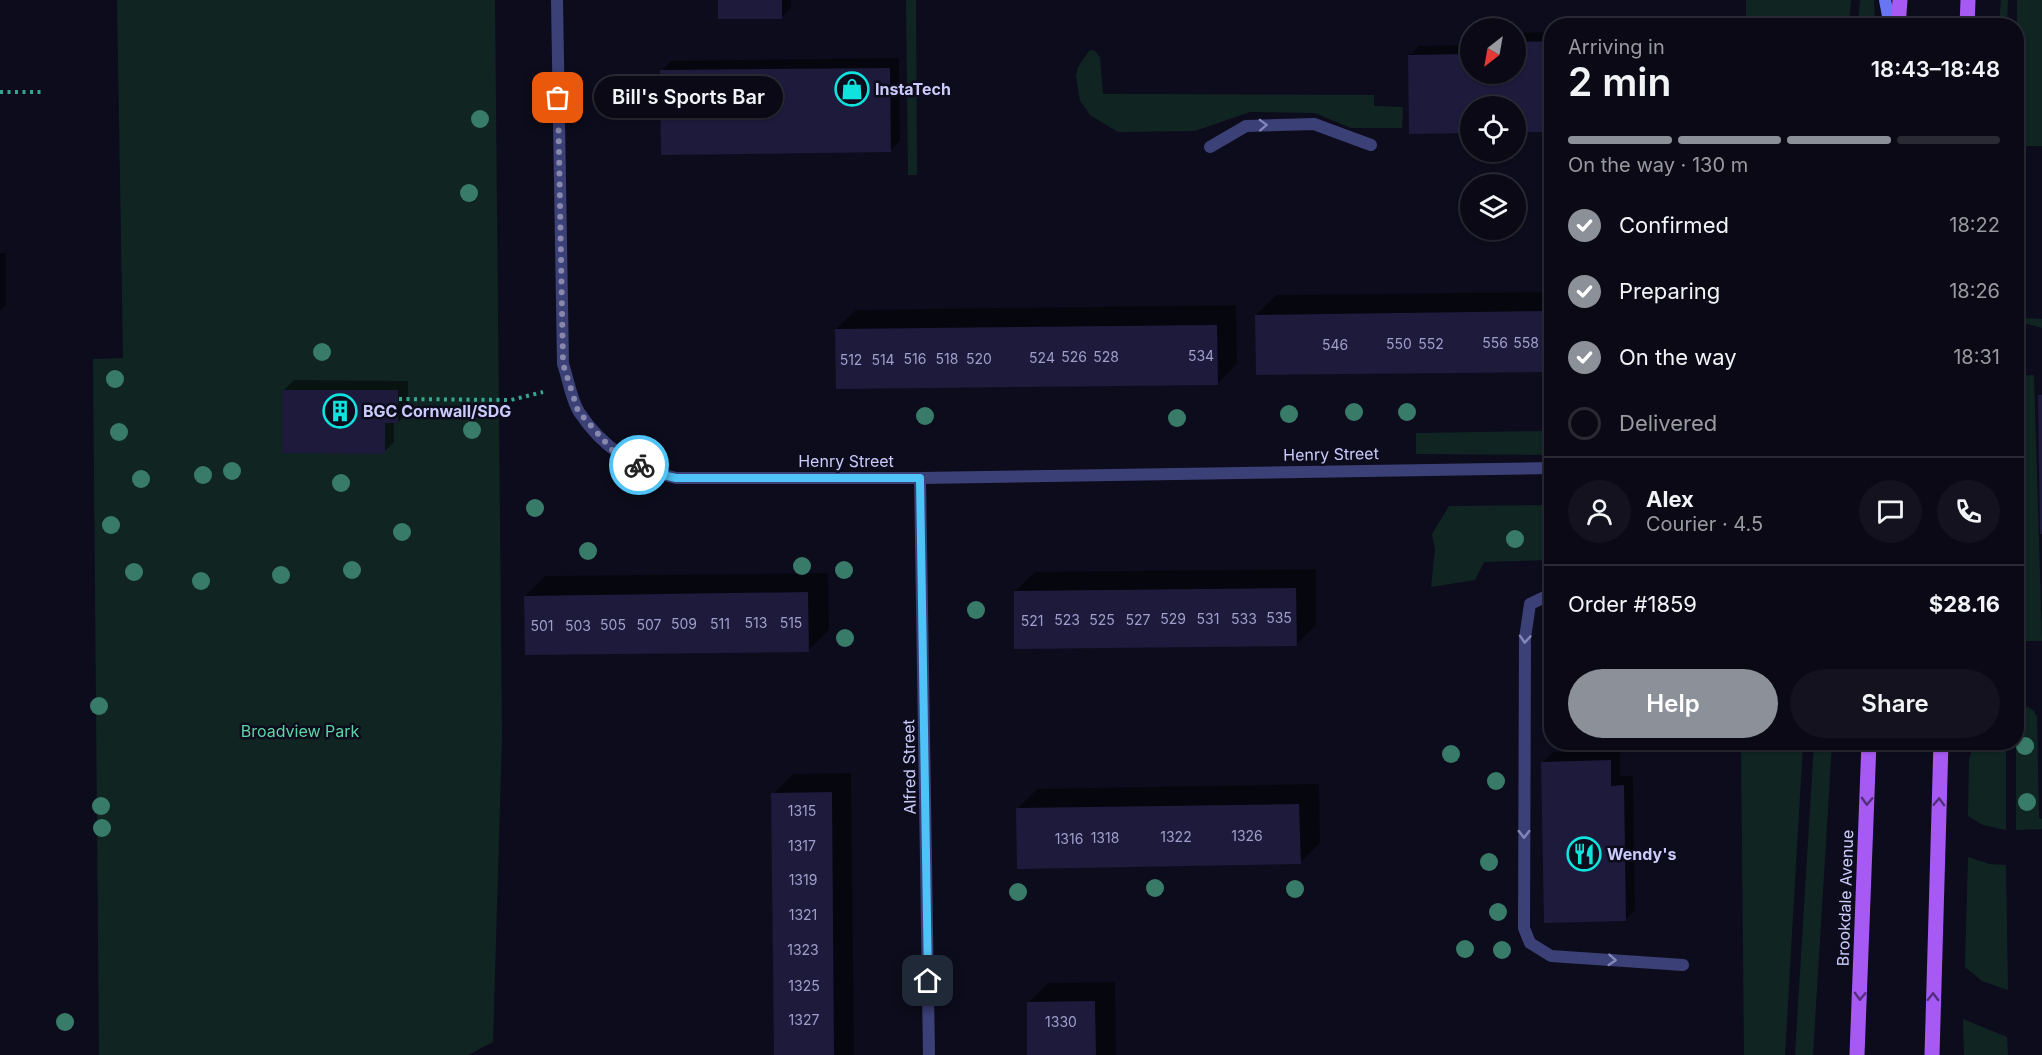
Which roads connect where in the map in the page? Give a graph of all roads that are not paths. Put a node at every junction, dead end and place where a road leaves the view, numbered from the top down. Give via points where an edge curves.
1 (557, 0) edge
2 (1885, 0) edge
3 (1900, 0) edge
4 (1968, 0) edge
5 (1888, 18) edge
6 (1899, 18) edge
7 (1967, 18) edge
8 (1371, 145) dead end
9 (1210, 147) dead end
10 (1544, 468) edge
11 (920, 478) junction
12 (1544, 597) edge
13 (1869, 750) edge
14 (1941, 750) edge
15 (1683, 965) dead end
16 (929, 1055) edge
17 (1857, 1055) edge
18 (1932, 1055) edge

1 - 11 street, Henry Street via 562,353 578,411 613,451 654,473 676,478
2 - 5 street
3 - 6 main road
4 - 7 main road
9 -> 8 street via 1246,126 1314,124
10 - 11 street, Henry Street
11 - 16 street, Alfred Street
12 -> 15 street via 1530,604 1525,638 1524,928 1530,943 1551,956
13 -> 17 main road, Brookdale Avenue
18 -> 14 main road

